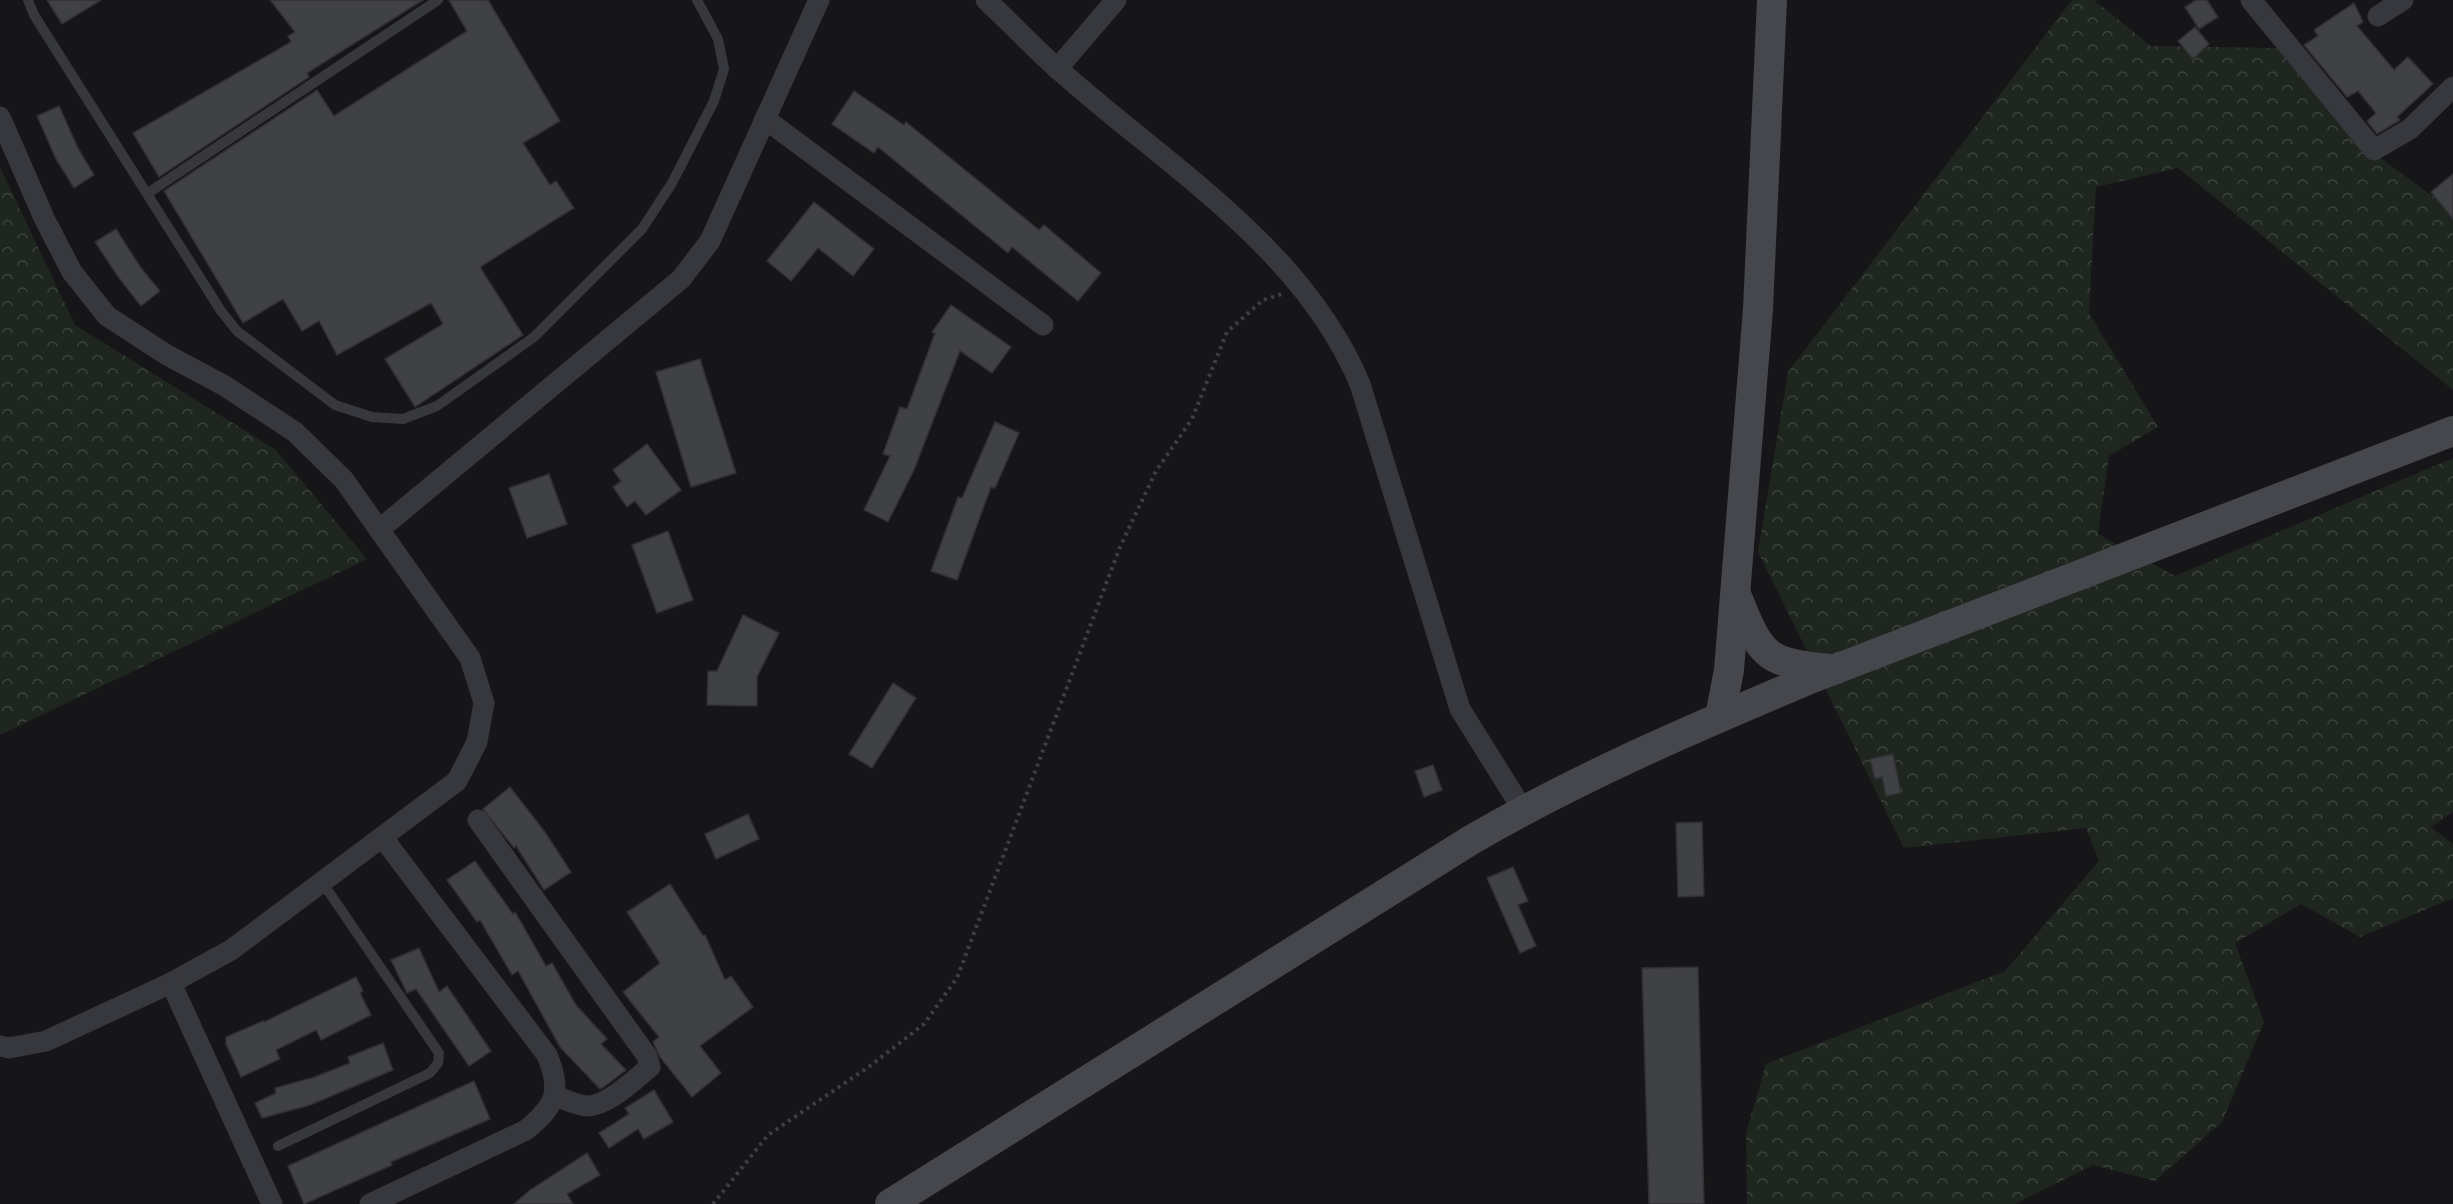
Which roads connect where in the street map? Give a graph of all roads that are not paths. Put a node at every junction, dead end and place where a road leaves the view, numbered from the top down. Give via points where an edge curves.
1 (27, 0) edge
2 (438, 0) edge
3 (698, 0) edge
4 (819, 0) edge
5 (986, 0) edge
6 (1116, 0) edge
7 (1772, 0) edge
8 (2251, 0) edge
9 (2403, 0) edge
10 (2378, 16) dead end
11 (1057, 69) junction
12 (2453, 87) edge
13 (0, 117) edge
14 (765, 118) junction
15 (148, 193) junction
16 (1043, 324) dead end
17 (2453, 431) edge
18 (380, 529) junction
19 (1735, 593) junction
20 (1834, 670) junction
21 (1720, 717) junction
22 (1523, 810) junction
23 (477, 820) dead end
24 (382, 838) junction
25 (322, 882) junction
26 (171, 982) junction
27 (0, 1046) edge
28 (555, 1096) junction
29 (278, 1146) dead end
30 (272, 1204) edge
31 (370, 1204) edge
32 (890, 1204) edge

1 - 15 lane
2 - 15 lane
3 - 15 lane via 718,39 724,69 714,101 672,183 642,229 534,338 437,406 403,418 372,417 335,405 237,331
4 - 14 street
5 - 11 street
6 - 11 street
7 - 19 street via 1758,309
8 - 12 street via 2374,150 2410,129
9 - 10 street
11 - 22 street via 1228,210 1281,265 1321,315 1360,384 1460,709
13 - 18 street via 72,272 107,316 295,432 344,480
14 - 16 street
14 - 18 street via 710,241 681,279
17 - 20 street
18 - 24 street via 470,658 484,703 477,742 457,781
19 - 20 street via 1757,641 1769,654 1800,667
19 - 21 street via 1729,670
20 - 21 street
21 - 22 street
22 - 32 street
23 - 28 street via 647,1056 650,1067 598,1103 586,1106
24 - 25 street
24 - 28 street via 548,1055 555,1075
25 - 26 street via 231,950
25 - 29 lane via 439,1053 438,1064 430,1073
26 - 27 street via 46,1041
26 - 30 street
28 - 31 street via 547,1113 526,1130

